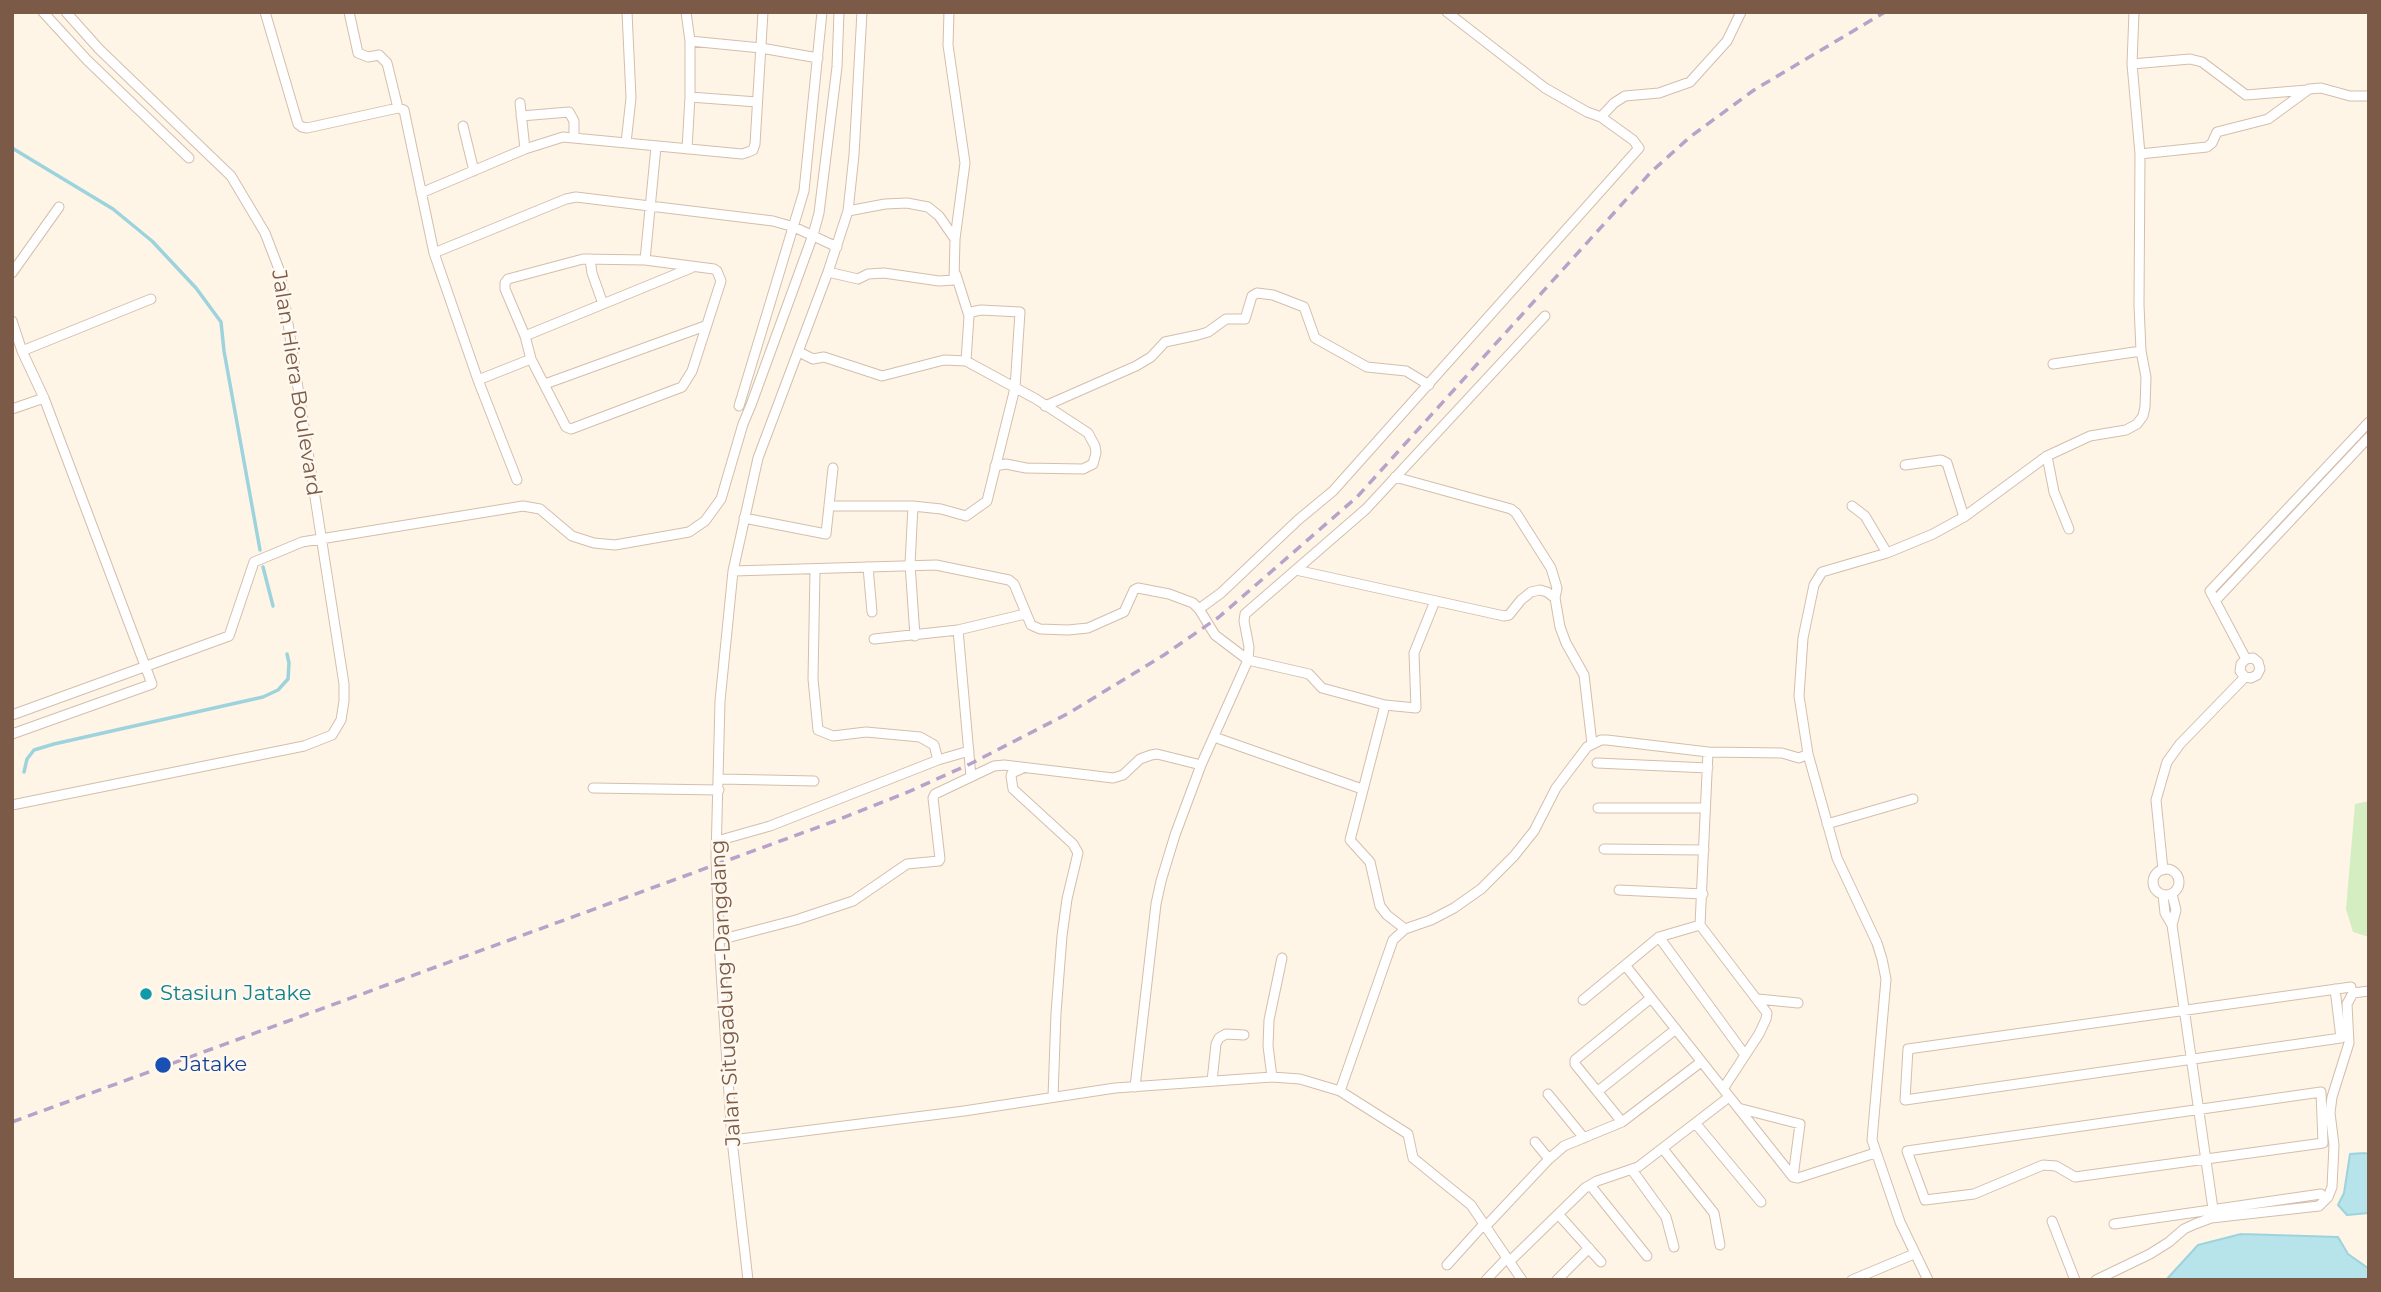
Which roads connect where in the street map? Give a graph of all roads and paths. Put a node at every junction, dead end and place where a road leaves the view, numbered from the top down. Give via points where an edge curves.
1 (43, 12) edge
2 (66, 12) edge
3 (265, 12) edge
4 (348, 12) edge
5 (627, 12) edge
6 (686, 12) edge
7 (764, 12) edge
8 (822, 12) edge
9 (839, 12) edge
10 (863, 12) edge
11 (949, 12) edge
12 (1447, 12) edge
13 (1741, 12) edge
14 (2134, 12) edge
15 (690, 41) junction
16 (761, 48) junction
17 (99, 49) junction
18 (818, 58) junction
19 (88, 60) junction
20 (2132, 64) junction
21 (2309, 89) junction
22 (2369, 96) edge
23 (690, 97) junction
24 (757, 102) junction
25 (520, 103) dead end
26 (398, 108) junction
27 (521, 116) junction
28 (1601, 117) junction
29 (463, 126) dead end
30 (574, 137) junction
31 (626, 143) junction
32 (656, 147) junction
33 (525, 149) junction
34 (687, 149) junction
35 (2140, 154) junction
36 (189, 158) dead end
37 (474, 171) junction
38 (422, 194) junction
39 (649, 206) junction
40 (59, 207) dead end
41 (848, 211) junction
42 (794, 227) junction
43 (813, 235) junction
44 (955, 239) junction
45 (836, 247) junction
46 (434, 253) junction
47 (590, 259) junction
48 (645, 260) junction
49 (692, 268) junction
50 (828, 272) junction
51 (12, 273) edge
52 (955, 274) junction
53 (151, 299) dead end
54 (603, 304) junction
55 (969, 316) junction
56 (1545, 316) dead end
57 (12, 321) edge
58 (705, 326) junction
59 (525, 336) junction
60 (22, 351) junction
61 (2141, 351) junction
62 (799, 352) junction
63 (531, 359) junction
64 (966, 361) junction
65 (2053, 364) dead end
66 (478, 380) junction
67 (545, 384) junction
68 (1429, 385) junction
69 (1015, 388) junction
70 (44, 398) junction
71 (1045, 405) junction
72 (739, 406) dead end
73 (12, 410) edge
74 (2369, 422) edge
75 (2369, 437) edge
76 (2046, 456) junction
77 (1905, 465) dead end
78 (995, 466) junction
79 (833, 468) dead end
80 (1395, 477) junction
81 (517, 480) dead end
82 (830, 506) junction
83 (913, 506) junction
84 (1852, 506) dead end
85 (1964, 517) junction
86 (744, 518) junction
87 (2069, 529) dead end
88 (321, 539) junction
89 (1887, 553) junction
90 (910, 564) junction
91 (869, 567) junction
92 (815, 570) junction
93 (1296, 570) junction
94 (733, 571) junction
95 (1555, 598) junction
96 (1435, 601) junction
97 (2215, 601) junction
98 (1199, 609) junction
99 (872, 612) dead end
100 (1025, 614) junction
101 (958, 630) junction
102 (915, 636) junction
103 (874, 639) dead end
104 (2246, 659) junction
105 (1248, 660) junction
106 (145, 667) junction
107 (2245, 677) junction
108 (1385, 705) junction
109 (12, 715) edge
110 (12, 734) edge
111 (1214, 737) junction
112 (1592, 744) junction
113 (969, 751) junction
114 (1708, 752) junction
115 (1808, 754) junction
116 (939, 760) junction
117 (1597, 763) dead end
118 (1202, 765) junction
119 (1026, 768) junction
120 (1708, 768) junction
121 (971, 777) junction
122 (720, 779) junction
123 (814, 781) dead end
124 (593, 788) dead end
125 (1362, 789) junction
126 (719, 790) junction
127 (1913, 799) dead end
128 (12, 805) edge
129 (1598, 808) dead end
130 (1705, 808) junction
131 (1827, 824) junction
132 (717, 841) junction
133 (1604, 849) dead end
134 (1704, 850) junction
135 (2163, 870) junction
136 (1619, 890) dead end
137 (1703, 894) junction
138 (2168, 894) junction
139 (1700, 925) junction
140 (1405, 929) junction
141 (1659, 937) junction
142 (719, 940) junction
143 (1282, 958) dead end
144 (1625, 965) junction
145 (2351, 987) dead end
146 (2335, 989) junction
147 (2369, 991) edge
148 (1651, 998) junction
149 (1758, 999) junction
150 (1583, 1000) dead end
151 (1798, 1003) dead end
152 (2184, 1010) junction
153 (1676, 1029) junction
154 (1244, 1035) dead end
155 (1745, 1055) junction
156 (2191, 1059) junction
157 (1702, 1062) junction
158 (1272, 1077) junction
159 (1212, 1081) junction
160 (1135, 1087) junction
161 (1340, 1091) junction
162 (1598, 1091) junction
163 (1726, 1093) junction
164 (1548, 1094) dead end
165 (1054, 1097) junction
166 (1737, 1107) junction
167 (2199, 1110) junction
168 (1622, 1122) junction
169 (1696, 1124) junction
170 (1584, 1138) junction
171 (732, 1140) junction
172 (1535, 1142) dead end
173 (1663, 1149) junction
174 (1875, 1153) junction
175 (1549, 1159) junction
176 (2206, 1159) junction
177 (1632, 1170) junction
178 (1793, 1177) junction
179 (1590, 1185) junction
180 (2321, 1194) dead end
181 (1761, 1202) dead end
182 (2213, 1209) junction
183 (1558, 1214) junction
184 (2052, 1221) dead end
185 (2114, 1224) dead end
186 (1485, 1225) junction
187 (1720, 1245) dead end
188 (1674, 1247) dead end
189 (1589, 1248) junction
190 (1914, 1255) junction
191 (1647, 1256) dead end
192 (1508, 1260) junction
193 (1601, 1262) dead end
194 (1447, 1265) dead end
195 (748, 1280) edge
196 (1486, 1280) edge
197 (1522, 1280) edge
198 (1557, 1280) edge
199 (1852, 1280) edge
200 (1928, 1280) edge
201 (2076, 1280) edge
202 (2096, 1280) edge

1 - 19 street
2 - 17 street, Jalan Hiera Boulevard
3 - 26 street via 302,127
4 - 26 street via 358,53 379,55 387,63
5 - 31 street via 631,98
6 - 15 street
7 - 16 street
8 - 18 street
9 - 43 street via 822,197
10 - 41 street, Jalan Situgadung-Dangdang
11 - 44 street via 948,45 965,163
12 - 28 street via 1545,88
13 - 28 street via 1727,41 1690,82 1659,93 1625,96
14 - 20 street
15 - 16 street
15 - 23 street
16 - 18 street
16 - 24 street
17 - 19 street
17 - 88 street, Jalan Hiera Boulevard via 231,176 265,233 280,272
18 - 42 street via 804,191
19 - 36 street
20 - 21 street via 2202,62 2246,95
20 - 35 street
21 - 22 street
21 - 35 street via 2268,119 2217,132 2207,148
23 - 24 street
23 - 34 street
24 - 34 street via 753,150 742,154
25 - 27 street
26 - 38 street via 404,110
27 - 30 street via 569,112
27 - 33 street
28 - 68 street via 1639,148
29 - 37 street
30 - 31 street
30 - 33 street
31 - 32 street
32 - 34 street
32 - 39 street
33 - 37 street
35 - 61 street
37 - 38 street
38 - 46 street
39 - 42 street
39 - 46 street via 566,199
39 - 48 street
40 - 51 street
41 - 44 street via 885,204 928,207
41 - 45 street, Jalan Situgadung-Dangdang
42 - 43 street
42 - 72 street
43 - 45 street
43 - 88 street via 743,424 721,499 705,521 688,532 615,545 594,543 572,536 540,509 523,506
44 - 52 street
45 - 50 street, Jalan Situgadung-Dangdang
46 - 66 street
47 - 48 street
47 - 54 street
47 - 59 street via 508,279 505,289
48 - 49 street
49 - 54 street
49 - 58 street via 714,269 720,276
50 - 52 street via 858,279 884,272 950,282
50 - 62 street, Jalan Situgadung-Dangdang
52 - 55 street
53 - 60 street
54 - 59 street
55 - 64 street
55 - 69 street via 981,310 1020,312
56 - 80 street
57 - 60 street
58 - 67 street
58 - 67 street via 692,371 682,387 576,428 566,427
59 - 63 street
60 - 70 street
61 - 65 street
61 - 76 street via 2145,407 2137,424 2079,440
62 - 64 street via 882,376 943,360
62 - 86 street, Jalan Situgadung-Dangdang via 758,458
63 - 66 street
63 - 67 street
64 - 69 street
66 - 81 street
68 - 71 street via 1406,371 1367,367 1315,338 1304,307 1257,293 1245,319 1226,320 1208,332 1164,342 1136,366
68 - 98 street via 1333,491
69 - 71 street
69 - 78 street
70 - 73 street
70 - 106 street
71 - 78 street via 1088,433 1095,446 1093,464 1083,469
74 - 97 street via 2210,591
75 - 97 street
76 - 85 street
76 - 87 street
77 - 85 street via 1947,463
78 - 83 street via 987,501 966,516
79 - 82 street
80 - 93 street
80 - 95 street via 1511,509 1551,568
82 - 83 street
82 - 86 street via 825,535
83 - 90 street
84 - 89 street via 1865,516
85 - 89 street
86 - 94 street, Jalan Situgadung-Dangdang
88 - 106 street via 254,562 229,636
88 - 128 street, Jalan Hiera Boulevard via 344,684 341,720 332,735 304,746
89 - 115 street via 1822,572 1814,585 1799,681
90 - 91 street
90 - 100 street via 1009,580
90 - 102 street
91 - 92 street
91 - 99 street
92 - 94 street
92 - 116 street via 813,679 818,730 833,736 866,732 920,737 932,741
93 - 96 street
93 - 105 street via 1245,614
94 - 122 street, Jalan Situgadung-Dangdang via 720,701
95 - 96 street via 1540,590 1531,592 1504,616
95 - 112 street via 1562,636 1584,675
96 - 108 street via 1414,653 1416,708
97 - 104 street
98 - 100 street via 1177,597 1138,588 1124,612 1088,628 1040,629 1031,625
98 - 105 street via 1215,635
100 - 101 street
101 - 102 street
101 - 113 street
102 - 103 street
104 - 107 street via 2240,671
104 - 107 street via 2258,662 2260,669 2257,675
105 - 108 street via 1309,674 1322,688
105 - 111 street
106 - 109 street
106 - 110 street via 152,684
107 - 135 street via 2167,762 2156,800
108 - 125 street
111 - 118 street
111 - 125 street
112 - 114 street via 1607,740
112 - 140 street via 1572,766 1524,844 1482,888 1441,915
113 - 116 street
113 - 121 street
114 - 115 street via 1782,753 1799,758
114 - 120 street
115 - 131 street
116 - 132 street via 770,826
117 - 120 street
118 - 119 street via 1157,754 1140,759 1118,777
118 - 160 street via 1171,845 1156,904
119 - 121 street via 999,765
119 - 165 street via 1012,773 1013,789 1078,853 1062,936
120 - 130 street
121 - 142 street via 933,798 939,862 907,864 853,901
122 - 123 street
122 - 126 street, Jalan Situgadung-Dangdang
124 - 126 street
125 - 140 street via 1350,840 1370,862 1380,906
126 - 132 street, Jalan Situgadung-Dangdang
127 - 131 street
129 - 130 street
130 - 134 street
131 - 174 street via 1842,871 1877,943 1886,979 1872,1120
132 - 142 street, Jalan Situgadung-Dangdang
133 - 134 street
134 - 137 street
135 - 138 street via 2153,880 2155,890
135 - 138 street via 2170,870 2179,881
136 - 137 street
137 - 139 street
138 - 152 street via 2176,910 2172,925
139 - 141 street
139 - 149 street
140 - 161 street via 1393,940 1382,966
141 - 144 street
141 - 155 street
142 - 171 street, Jalan Situgadung-Dangdang
143 - 158 street via 1268,1030
144 - 148 street
144 - 150 street
145 - 146 street
146 - 152 street
146 - 156 street via 2341,1038
147 - 202 street via 2353,993 2347,1004 2349,1042 2330,1113 2334,1145 2328,1197 2319,1206 2211,1218
148 - 153 street
148 - 162 street via 1575,1060
149 - 151 street
149 - 155 street via 1766,1019
152 - 156 street
152 - 156 street via 1908,1049 1905,1100
153 - 157 street
153 - 162 street
154 - 159 street via 1219,1038
155 - 163 street
156 - 167 street
157 - 163 street
157 - 168 street
158 - 159 street
158 - 161 street via 1300,1079
159 - 160 street
160 - 165 street
161 - 186 street via 1408,1133 1413,1158 1471,1205
162 - 168 street
163 - 166 street
163 - 169 street
164 - 170 street
165 - 171 street
166 - 178 street
166 - 178 street via 1800,1125
167 - 176 street
167 - 176 street via 2322,1092 2323,1143
167 - 176 street via 1907,1151 1925,1200 1974,1194 2043,1165 2056,1166 2075,1177
168 - 170 street
169 - 173 street
169 - 181 street
170 - 175 street
171 - 195 street, Jalan Situgadung-Dangdang
172 - 175 street
173 - 177 street
173 - 187 street via 1714,1213
174 - 178 street
174 - 190 street
175 - 186 street
176 - 182 street
177 - 179 street
177 - 188 street via 1666,1217
179 - 183 street
179 - 191 street
180 - 182 street
182 - 185 street
183 - 189 street
183 - 192 street
184 - 201 street
186 - 192 street
186 - 194 street
189 - 193 street
189 - 198 street
190 - 199 street
190 - 200 street
192 - 196 street
192 - 197 street

